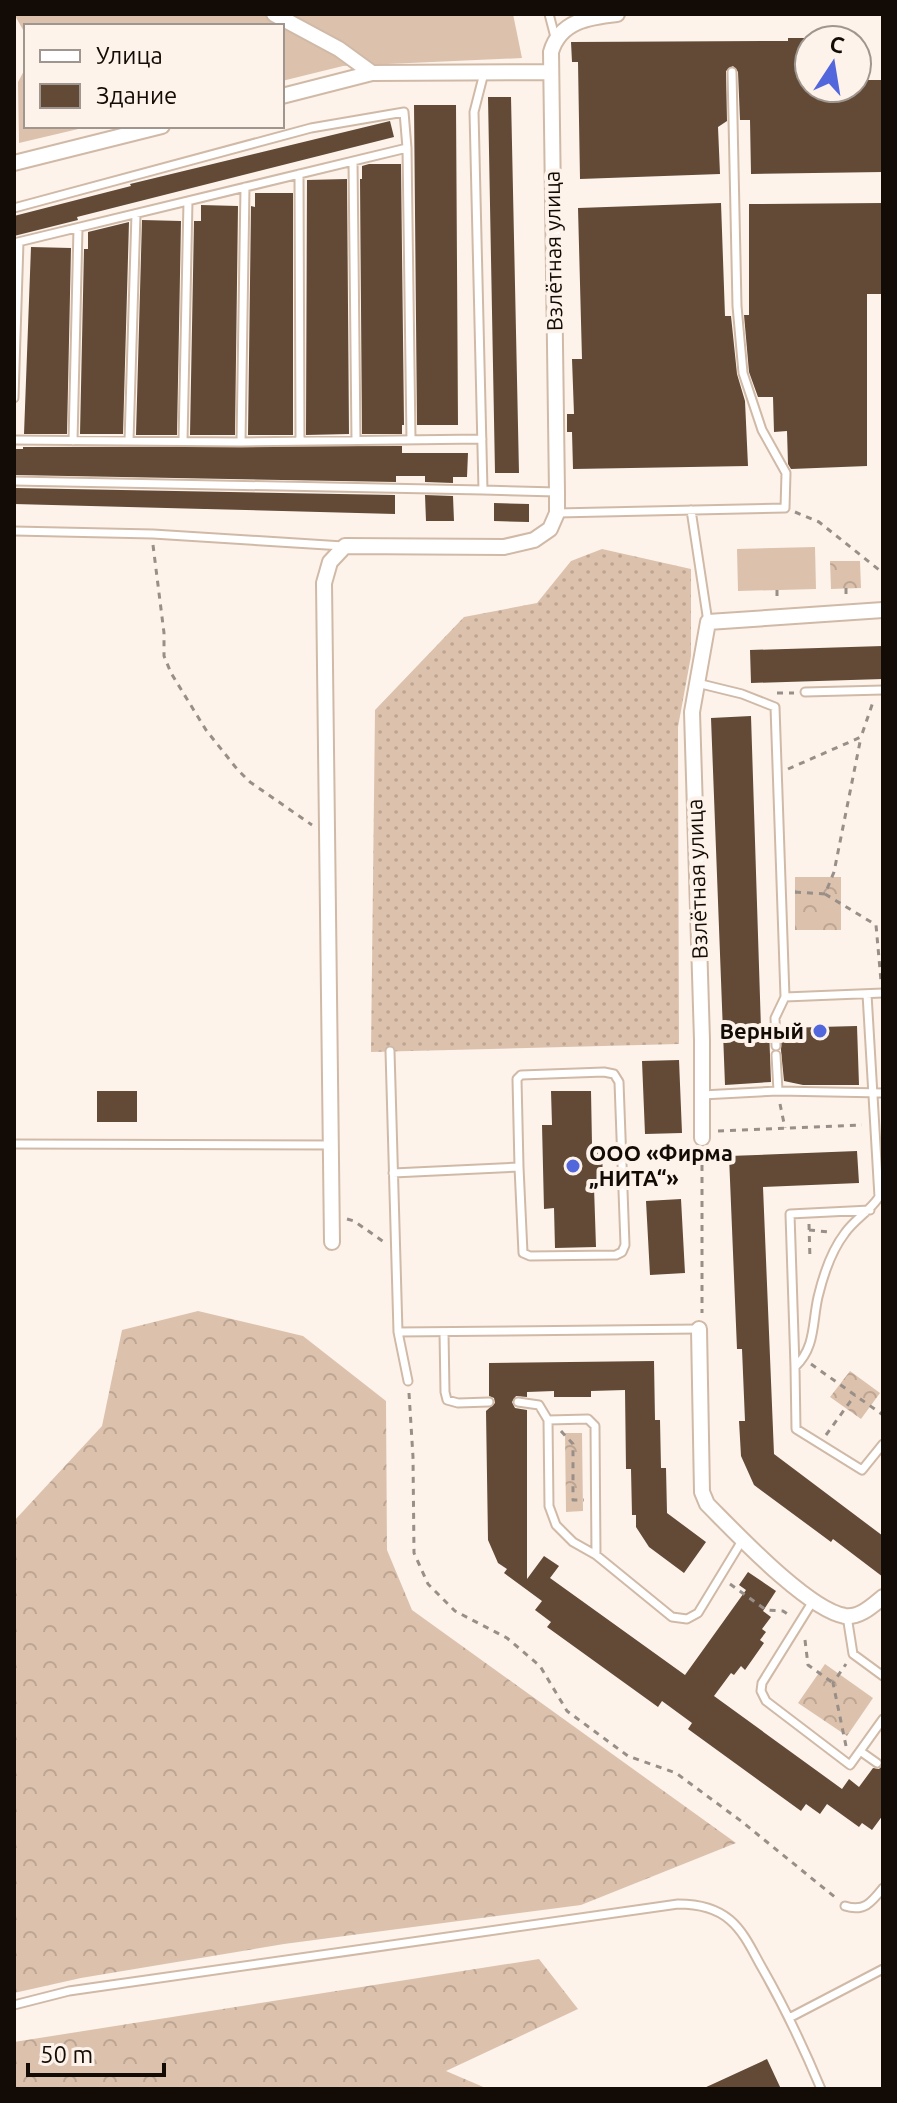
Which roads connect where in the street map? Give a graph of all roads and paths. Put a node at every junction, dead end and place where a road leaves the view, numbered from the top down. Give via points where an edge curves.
1 (549, 14) edge
2 (617, 14) edge
3 (277, 15) edge
4 (555, 37) junction
5 (550, 72) junction
6 (732, 72) dead end
7 (372, 73) junction
8 (484, 73) junction
9 (284, 95) edge
10 (154, 128) edge
11 (407, 148) junction
12 (353, 161) junction
13 (14, 163) edge
14 (299, 174) junction
15 (245, 187) junction
16 (188, 201) junction
17 (14, 208) edge
18 (136, 214) junction
19 (78, 228) junction
20 (17, 242) edge
21 (14, 398) edge
22 (482, 439) junction
23 (14, 440) edge
24 (356, 440) junction
25 (411, 440) junction
26 (73, 441) junction
27 (129, 441) junction
28 (183, 441) junction
29 (300, 441) junction
30 (241, 442) junction
31 (14, 481) edge
32 (483, 490) junction
33 (557, 492) junction
34 (785, 508) junction
35 (691, 510) junction
36 (557, 513) junction
37 (14, 531) edge
38 (153, 534) junction
39 (345, 546) junction
40 (883, 573) edge
41 (846, 588) dead end
42 (846, 597) dead end
43 (883, 610) edge
44 (708, 622) junction
45 (696, 682) junction
46 (880, 690) edge
47 (805, 692) dead end
48 (861, 737) junction
49 (777, 773) junction
50 (327, 834) junction
51 (781, 891) junction
52 (825, 894) junction
53 (882, 993) edge
54 (867, 994) junction
55 (785, 997) junction
56 (390, 1051) dead end
57 (778, 1091) junction
58 (883, 1093) edge
59 (872, 1094) junction
60 (700, 1096) junction
61 (874, 1124) junction
62 (785, 1128) junction
63 (702, 1134) junction
64 (14, 1144) edge
65 (331, 1145) junction
66 (519, 1167) junction
67 (393, 1173) junction
68 (870, 1210) junction
69 (809, 1213) junction
70 (332, 1214) junction
71 (809, 1230) junction
72 (843, 1234) junction
73 (332, 1242) dead end
74 (395, 1250) junction
75 (810, 1260) junction
76 (791, 1261) junction
77 (828, 1270) junction
78 (699, 1329) junction
79 (398, 1332) junction
80 (444, 1332) junction
81 (804, 1358) junction
82 (795, 1367) junction
83 (408, 1381) joint
84 (855, 1395) junction
85 (489, 1402) dead end
86 (518, 1402) dead end
87 (883, 1415) edge
88 (548, 1420) junction
89 (820, 1444) junction
90 (883, 1444) edge
91 (596, 1500) junction
92 (743, 1539) junction
93 (596, 1555) junction
94 (721, 1577) junction
95 (883, 1597) edge
96 (813, 1601) junction
97 (847, 1616) junction
98 (801, 1624) junction
99 (853, 1654) junction
100 (883, 1676) edge
101 (833, 1683) junction
102 (883, 1719) edge
103 (860, 1751) junction
104 (877, 1763) dead end
105 (850, 1765) junction
106 (883, 1888) edge
107 (845, 1906) joint
108 (883, 1969) edge
109 (14, 2005) edge
110 (791, 2017) junction
111 (821, 2089) edge

1 - 4 lane
2 - 4 street via 574,23
3 - 7 street
4 - 5 street, Взлётная улица
5 - 8 street
5 - 33 street, Взлётная улица
6 - 34 lane via 743,373 762,430 786,473
7 - 8 street
7 - 9 street
8 - 22 lane via 474,112
10 - 13 street
11 - 12 lane
11 - 17 lane via 404,112 311,128
11 - 25 lane
12 - 14 lane
12 - 24 lane
14 - 15 lane
14 - 29 lane
15 - 16 lane
15 - 30 lane
16 - 18 lane
16 - 28 lane
18 - 19 lane
18 - 27 lane
19 - 20 lane
19 - 26 lane
20 - 21 lane
22 - 25 lane
22 - 32 lane
23 - 26 lane
24 - 25 lane
24 - 29 lane
26 - 27 lane
27 - 28 lane
28 - 30 lane
29 - 30 lane
31 - 32 lane
32 - 33 lane
33 - 36 street, Взлётная улица
34 - 35 lane
34 - 40 path via 819,522
35 - 36 lane
35 - 44 lane
36 - 39 street via 550,529 534,540 504,547
37 - 38 lane
38 - 39 lane
38 - 50 path via 164,656 171,673 237,769
39 - 50 street via 330,562 324,583
41 - 42 path
43 - 44 street
44 - 45 street, Взлётная улица
45 - 49 lane via 775,707
45 - 60 street, Взлётная улица via 692,712
46 - 47 lane
46 - 48 path
48 - 49 path
48 - 52 path
49 - 51 lane
50 - 65 street
51 - 52 path
51 - 55 lane
52 - 53 path via 876,925
53 - 54 lane
54 - 55 lane
54 - 59 lane
55 - 57 lane via 775,1018
56 - 67 lane
57 - 59 lane
57 - 60 lane
57 - 62 path
58 - 59 lane
59 - 61 lane
60 - 63 street, Взлётная улица
61 - 62 path
61 - 68 lane via 879,1197
62 - 63 path
63 - 78 path via 704,1305
64 - 65 lane
65 - 70 street
66 - 66 lane via 523,1253 622,1252 619,1082 614,1074 521,1075
66 - 67 lane
67 - 74 lane
68 - 69 lane
68 - 72 lane
69 - 71 path
69 - 76 lane via 790,1214
70 - 73 street
70 - 74 path via 354,1221
71 - 72 path
71 - 75 path
72 - 77 lane
74 - 79 lane
75 - 76 path
75 - 77 path
76 - 82 lane
77 - 81 lane
78 - 80 lane
78 - 92 street via 702,1492 707,1504
79 - 80 lane
79 - 83 lane
80 - 85 lane via 447,1400
81 - 82 lane
81 - 84 path
82 - 89 lane via 796,1429
83 - 107 path via 414,1553 428,1584 455,1611 507,1638 540,1666 567,1711 628,1756 676,1773
84 - 87 path
84 - 89 path
86 - 88 lane via 539,1405
88 - 91 path via 573,1444 573,1500
88 - 91 lane via 588,1419 595,1426
88 - 93 lane via 549,1506 556,1525
89 - 90 lane via 862,1470
91 - 93 lane
92 - 94 lane
92 - 96 street
93 - 94 lane via 672,1617 687,1619 698,1613
94 - 98 path via 766,1610 783,1611
95 - 97 street via 866,1611
96 - 97 street
96 - 98 lane
97 - 99 lane
98 - 101 path via 808,1665
98 - 105 lane via 761,1691 766,1701
99 - 100 lane
99 - 101 path
101 - 105 path
102 - 103 lane
103 - 104 lane
103 - 105 lane
106 - 107 lane via 869,1905
108 - 110 lane
109 - 110 lane via 69,1991 678,1904 706,1907 730,1919
110 - 111 lane

